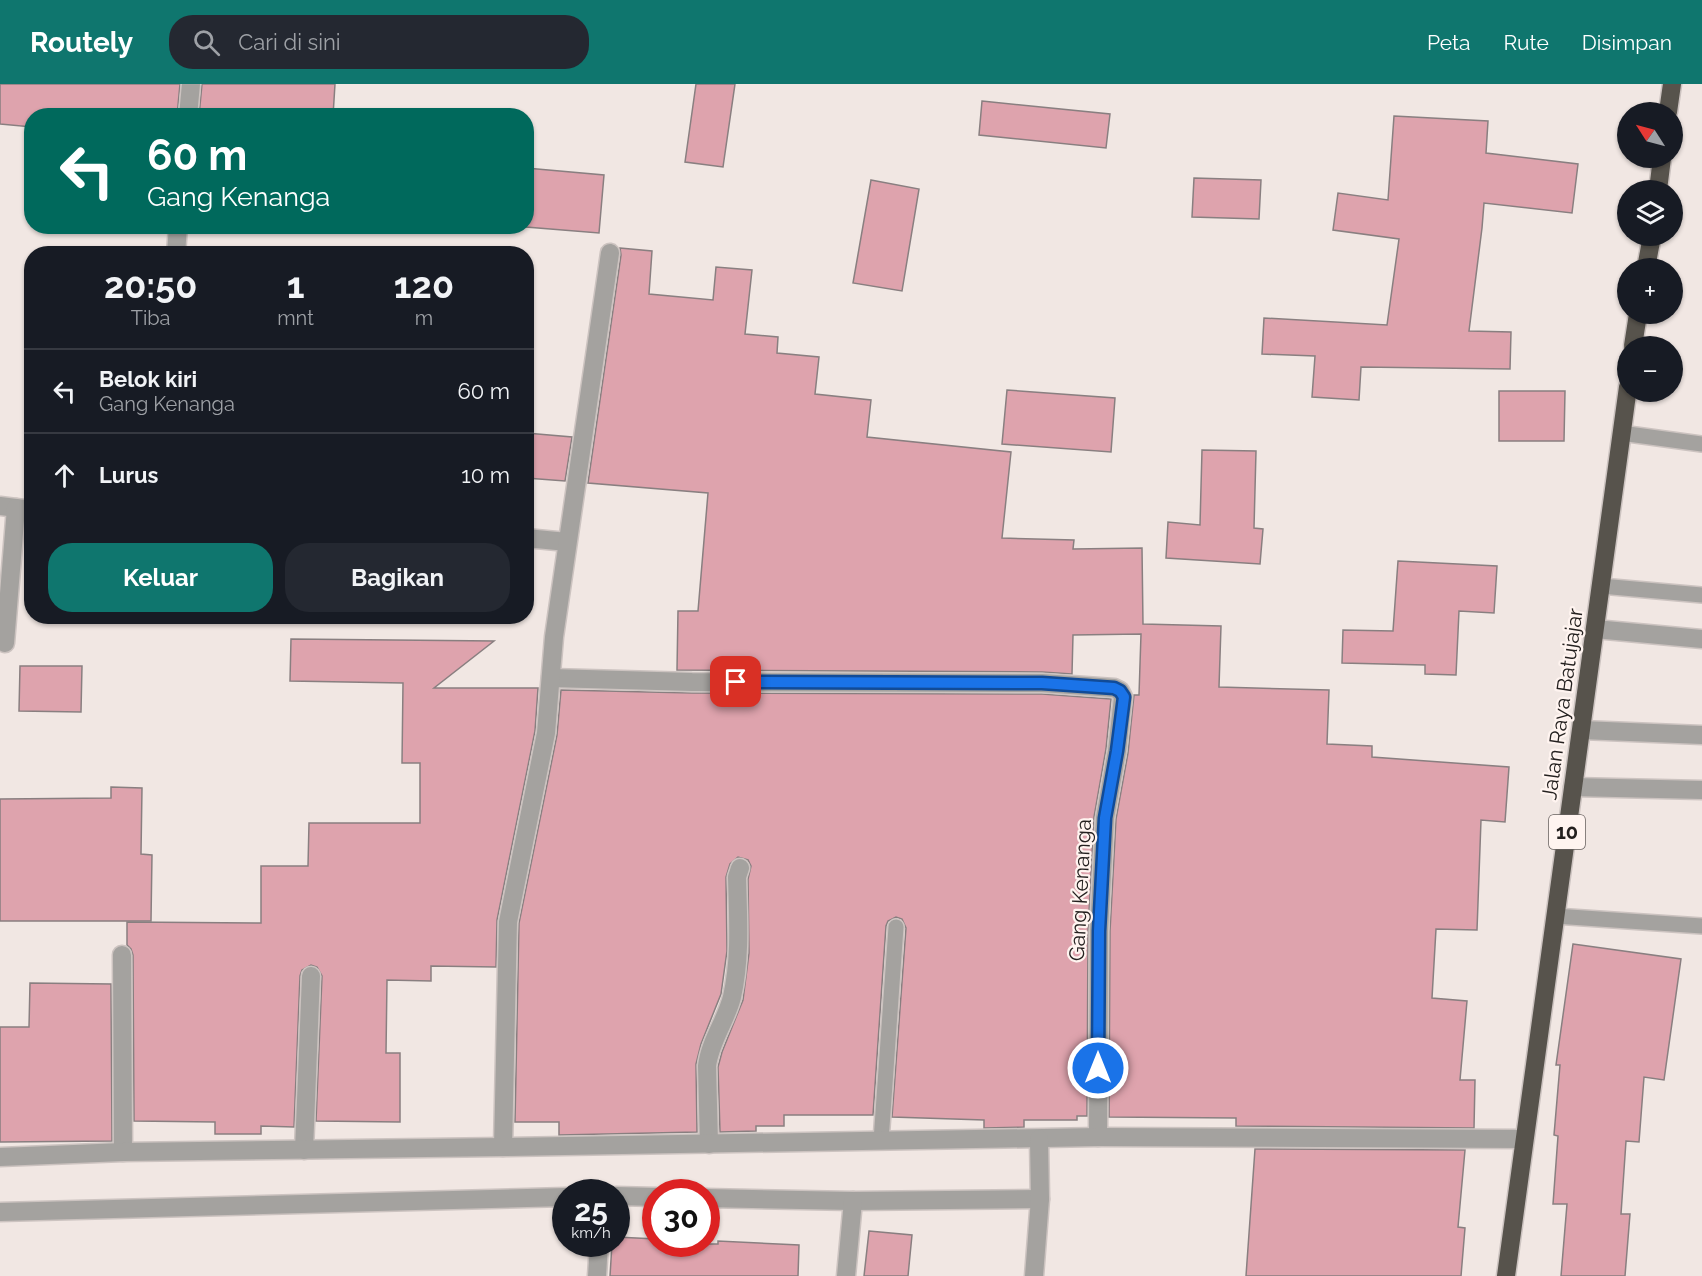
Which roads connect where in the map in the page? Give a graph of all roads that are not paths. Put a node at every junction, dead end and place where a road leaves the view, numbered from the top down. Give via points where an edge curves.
1 (190, 84) edge
2 (1672, 84) edge
3 (1669, 102) edge
4 (188, 108) edge
5 (610, 253) dead end
6 (1626, 402) edge
7 (1621, 433) junction
8 (1702, 444) edge
9 (16, 508) edge
10 (534, 539) edge
11 (567, 542) junction
12 (1601, 586) junction
13 (1702, 595) edge
14 (1595, 629) junction
15 (1702, 639) edge
16 (5, 643) dead end
17 (551, 678) junction
18 (1581, 730) junction
19 (1702, 735) edge
20 (1573, 787) junction
21 (1702, 790) edge
22 (740, 868) dead end
23 (1555, 916) junction
24 (1702, 926) edge
25 (896, 927) dead end
26 (122, 955) dead end
27 (311, 976) dead end
28 (1098, 1137) junction
29 (1039, 1139) junction
30 (1524, 1139) junction
31 (881, 1141) junction
32 (709, 1144) junction
33 (503, 1148) junction
34 (304, 1150) junction
35 (123, 1152) junction
36 (0, 1157) edge
37 (552, 1197) edge
38 (720, 1198) edge
39 (1040, 1199) junction
40 (853, 1201) junction
41 (0, 1212) edge
42 (598, 1257) edge
43 (597, 1276) edge
44 (846, 1276) edge
45 (1034, 1276) edge
46 (1506, 1276) edge

1 - 4 street
2 - 3 highway
5 - 11 street
6 - 7 highway, Jalan Raya Batujajar / 10
7 - 8 lane
7 - 12 highway, Jalan Raya Batujajar / 10
9 - 16 street
10 - 11 street
11 - 17 street
12 - 13 lane
12 - 14 highway, Jalan Raya Batujajar / 10
14 - 15 street
14 - 18 highway, Jalan Raya Batujajar / 10
17 - 28 street, Gang Kenanga via 1042,683 1120,691 1124,697 1105,818 1099,931
17 - 33 street via 546,733 508,922
18 - 19 street
18 - 20 highway, Jalan Raya Batujajar / 10
20 - 21 street
20 - 23 highway, Jalan Raya Batujajar / 10
22 - 32 street via 739,939 732,996 708,1053
23 - 24 lane
23 - 30 highway, Jalan Raya Batujajar / 10
25 - 31 lane
26 - 35 street
27 - 34 street
28 - 29 street
28 - 30 street
29 - 31 street
29 - 39 street
30 - 46 highway, Jalan Raya Batujajar / 10
31 - 32 street
32 - 33 street
33 - 34 street
34 - 35 street
35 - 36 street
37 - 41 street
38 - 40 street
39 - 40 street
39 - 45 street
40 - 44 street
42 - 43 street

